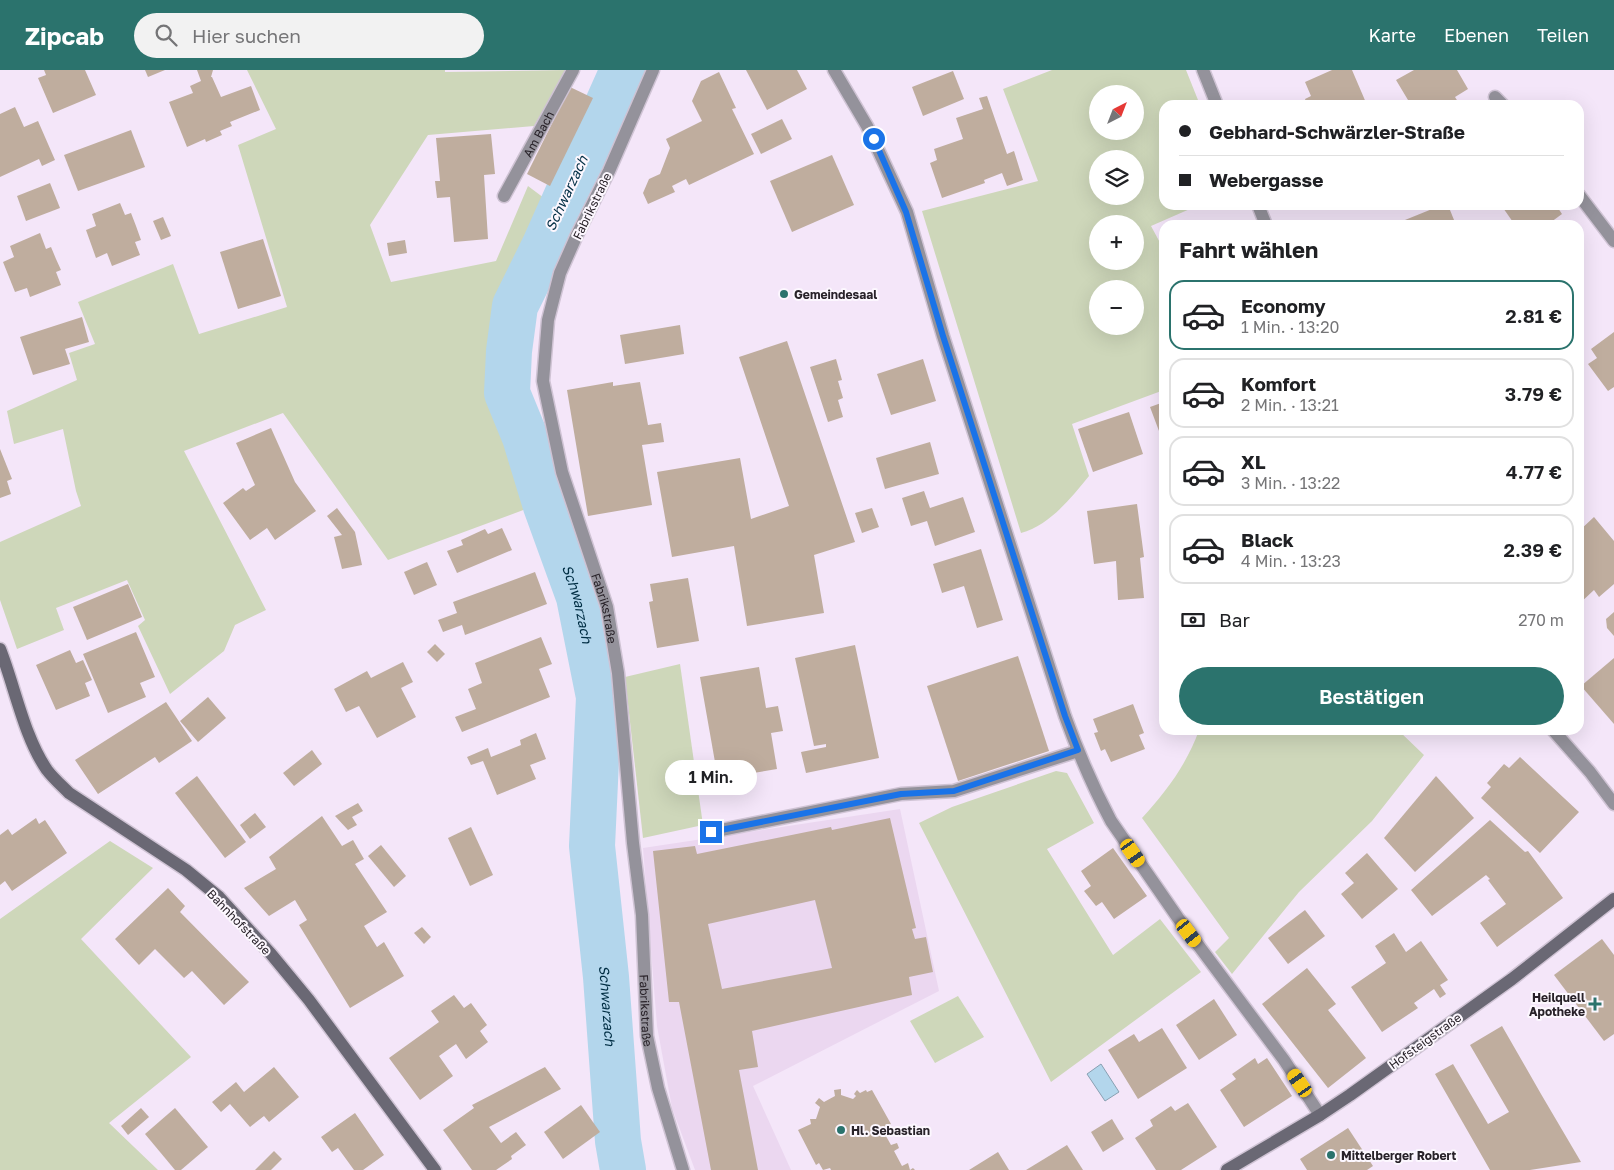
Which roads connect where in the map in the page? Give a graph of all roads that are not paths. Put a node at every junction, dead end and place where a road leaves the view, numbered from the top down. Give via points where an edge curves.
1 (573, 70) edge
2 (653, 70) edge
3 (834, 70) edge
4 (1203, 70) edge
5 (1215, 100) edge
6 (504, 196) dead end
7 (1584, 202) edge
8 (1614, 241) edge
9 (1, 656) edge
10 (1557, 735) edge
11 (1078, 750) junction
12 (1614, 804) edge
13 (711, 832) dead end
14 (1614, 899) edge
15 (1320, 1115) junction
16 (435, 1170) edge
17 (683, 1170) edge
18 (1227, 1170) edge

1 - 6 street, Am Bach
2 - 17 street, Fabrikstraße via 560,273 548,320 544,381 562,472 607,608 618,673 642,915 647,1036 658,1088
3 - 11 street via 867,126 906,212 943,336
4 - 5 street
7 - 8 street
9 - 16 street, Bahnhofstraße via 29,734 52,777 69,792 186,870 218,897 309,1000
10 - 12 street
11 - 13 street via 954,791 901,794
11 - 15 street via 1111,821 1178,918 1284,1060
14 - 15 street, Hofsteigstraße via 1469,1010
15 - 18 street, Hofsteigstraße

